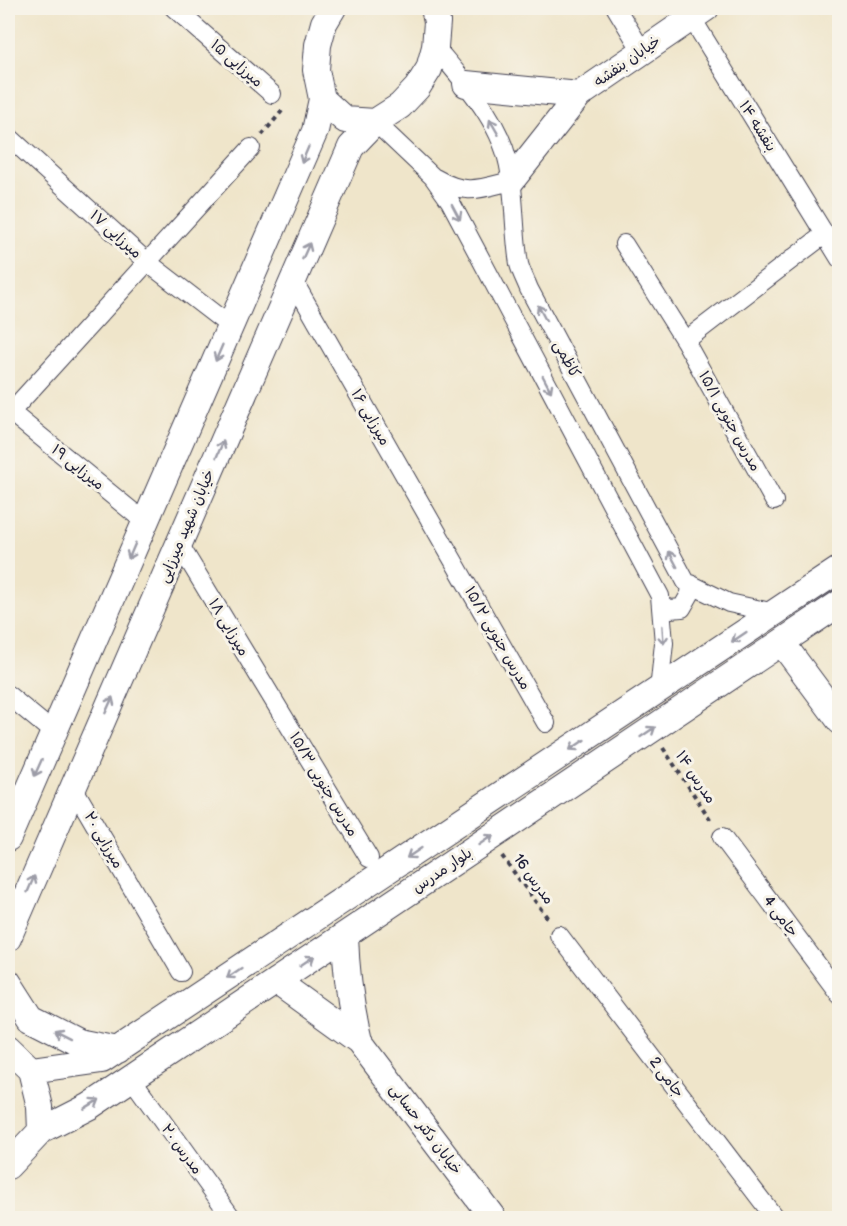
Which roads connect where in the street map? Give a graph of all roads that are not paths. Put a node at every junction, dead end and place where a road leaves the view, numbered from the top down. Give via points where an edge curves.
1 (174, 8) edge
2 (434, 8) edge
3 (616, 8) edge
4 (698, 12) edge
5 (324, 13) edge
6 (435, 47) junction
7 (642, 51) junction
8 (466, 84) junction
9 (579, 95) junction
10 (322, 99) junction
11 (279, 100) road end
12 (375, 122) junction
13 (8, 136) edge
14 (251, 148) road end
15 (433, 177) junction
16 (511, 182) junction
17 (825, 234) junction
18 (624, 244) dead end
19 (840, 259) edge
20 (147, 262) junction
21 (293, 280) junction
22 (230, 326) junction
23 (685, 341) junction
24 (8, 412) edge
25 (774, 501) dead end
26 (145, 522) junction
27 (178, 544) junction
28 (450, 554) joint
29 (840, 569) edge
30 (691, 584) junction
31 (840, 603) edge
32 (661, 605) junction
33 (775, 613) junction
34 (782, 643) junction
35 (659, 691) junction
36 (8, 695) edge
37 (279, 710) joint
38 (840, 721) edge
39 (546, 723) dead end
40 (54, 733) junction
41 (73, 787) junction
42 (722, 837) road end
43 (8, 838) edge
44 (369, 858) dead end
45 (559, 934) road end
46 (345, 935) junction
47 (8, 938) edge
48 (181, 972) dead end
49 (276, 981) junction
50 (8, 982) edge
51 (840, 995) edge
52 (359, 1041) junction
53 (8, 1048) edge
54 (118, 1050) junction
55 (31, 1070) junction
56 (132, 1079) junction
57 (41, 1131) junction
58 (8, 1166) edge
59 (232, 1218) edge
60 (493, 1218) edge
61 (775, 1218) edge

1 - 11 street, میرزایی ۱۵
2 - 6 street, خیابان شهید میرزایی
3 - 7 street
4 - 7 street, خیابان بنفشه
4 - 17 street, بنفشه ۱۴
5 - 10 street via 316,70
6 - 8 street, کاظمی
6 - 12 street, خیابان شهید میرزایی via 429,69 417,88 400,106
7 - 9 street, خیابان بنفشه
8 - 9 street, خیابان بنفشه
16 -> 8 street, کاظمی via 505,148
9 - 16 street, خیابان بنفشه
10 - 12 street via 345,120
10 -> 22 street via 315,131
12 - 15 street, کاظمی
21 -> 12 street, خیابان شهید میرزایی via 351,147
13 - 20 street, میرزایی ۱۷
14 - 20 street
15 - 16 street via 452,188 474,190
15 -> 32 street, کاظمی via 450,201 616,512 660,596
30 -> 16 street, کاظمی via 686,582 529,289 520,266
17 - 19 street, بنفشه ۱۴
17 - 23 street
18 - 23 street, مدرس جنوبی ۱۵/۱
20 - 22 street, میرزایی ۱۷
20 - 24 street
27 -> 21 street, خیابان شهید میرزایی
21 - 28 street, میرزایی ۱۶
22 -> 26 street
23 - 25 street, مدرس جنوبی ۱۵/۱
24 - 26 street, میرزایی ۱۹
26 -> 40 street
27 - 37 street, میرزایی ۱۸
41 -> 27 street, خیابان شهید میرزایی
28 - 39 street, مدرس جنوبی ۱۵/۲
29 - 33 street, بلوار مدرس
30 - 32 street via 682,608
30 - 33 street, کاظمی via 729,603
31 - 34 street, بلوار مدرس
32 -> 35 street, کاظمی via 664,643
33 -> 35 street, بلوار مدرس
34 - 38 street
46 -> 34 street, بلوار مدرس
35 -> 54 street, بلوار مدرس
36 - 40 street
37 - 44 street, مدرس جنوبی ۱۵/۳
40 -> 43 street
47 -> 41 street, خیابان شهید میرزایی
41 - 48 street, میرزایی ۲۰
42 - 51 street, جامی 4
45 - 61 street, جامی 2
49 -> 46 street, بلوار مدرس
46 - 52 street via 350,1005
49 - 52 street
49 - 56 street, بلوار مدرس
54 -> 50 street via 78,1042 31,1018
52 - 60 street, خیابان دکتر حسابی
53 - 55 street
54 - 55 street, بلوار مدرس via 102,1060
55 - 57 street
57 -> 56 street, بلوار مدرس via 90,1107
56 - 59 street, مدرس ۲۰
57 - 58 street

